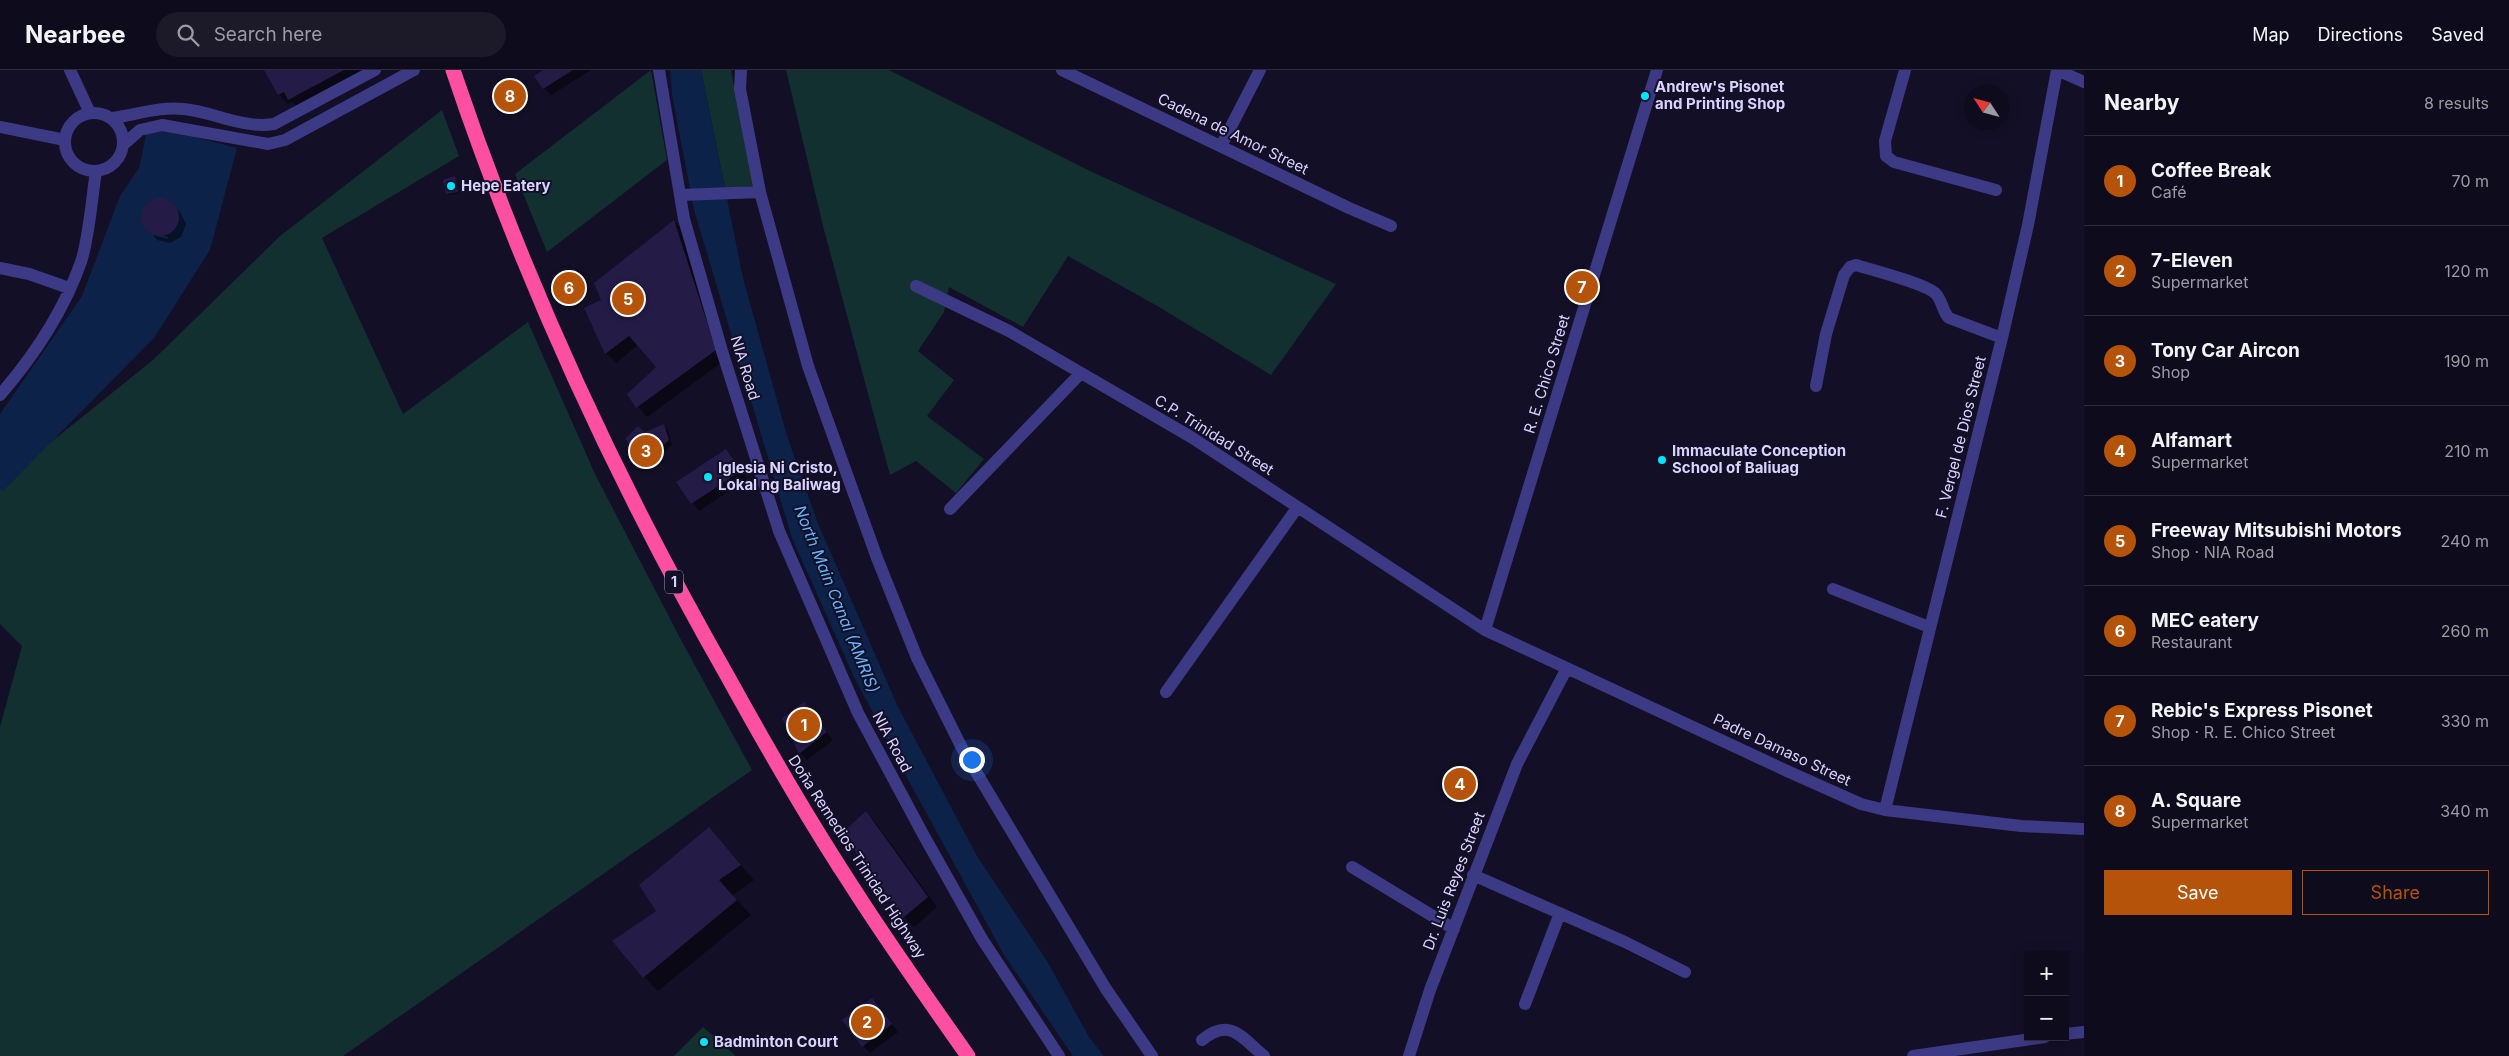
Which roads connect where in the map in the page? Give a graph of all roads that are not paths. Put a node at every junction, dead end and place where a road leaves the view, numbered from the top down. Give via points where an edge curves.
1 (70, 70) edge
2 (375, 70) edge
3 (414, 70) edge
4 (453, 70) edge
5 (659, 70) edge
6 (741, 70) edge
7 (1062, 70) edge
8 (1260, 70) edge
9 (1657, 70) edge
10 (1905, 70) edge
11 (2057, 70) edge
12 (2084, 82) edge
13 (90, 113) junction
14 (112, 118) junction
15 (0, 127) edge
16 (65, 140) junction
17 (123, 145) junction
18 (1221, 146) junction
19 (96, 171) junction
20 (1996, 190) dead end
21 (760, 192) junction
22 (686, 195) junction
23 (1392, 226) dead end
24 (0, 268) edge
25 (916, 286) dead end
26 (70, 288) junction
27 (2002, 338) junction
28 (1080, 374) junction
29 (1816, 386) dead end
30 (0, 395) edge
31 (1297, 508) junction
32 (950, 509) dead end
33 (1833, 589) dead end
34 (1929, 627) junction
35 (1485, 630) junction
36 (1567, 668) junction
37 (1166, 692) dead end
38 (1885, 810) junction
39 (2084, 829) edge
40 (1352, 867) dead end
41 (1473, 874) junction
42 (1560, 913) junction
43 (1454, 929) junction
44 (1685, 972) dead end
45 (1525, 1004) dead end
46 (2084, 1032) edge
47 (2069, 1034) edge
48 (1202, 1040) dead end
49 (2024, 1040) edge
50 (968, 1056) edge
51 (1059, 1056) edge
52 (1152, 1056) edge
53 (1264, 1056) edge
54 (1409, 1056) edge
55 (1914, 1056) edge

1 - 13 street
2 - 14 street via 274,124 259,126 169,108
3 - 17 street via 285,140 268,144 246,142 162,125 140,130
4 - 50 highway, Doña Remedios Trinidad Highway / 1 via 475,136 534,281 596,425 651,538 776,764 846,877
5 - 22 street, NIA Road
6 - 21 street via 740,89
7 - 18 street, Cadena de Amor Street
8 - 18 street
9 - 35 street, R. E. Chico Street
10 - 20 street via 1885,141 1886,156 1894,162
11 - 12 street
11 - 27 street, F. Vergel de Dios Street via 2028,224
13 - 14 street via 103,113
13 - 16 street via 76,118 69,125
14 - 17 street via 119,126
15 - 16 street
16 - 19 street via 66,153 71,161 87,171
17 - 19 street via 114,163
18 - 23 street, Cadena de Amor Street
19 - 26 street via 82,260
21 - 22 street
21 - 52 street via 808,366 877,558 917,658 963,750 1106,989
22 - 51 street, NIA Road via 684,219 779,531 858,713 982,939
24 - 26 street
25 - 28 street, C.P. Trinidad Street via 1008,331
26 - 30 street via 29,362
27 - 29 street via 1949,318 1936,293 1856,266 1844,276 1826,334
27 - 34 street, F. Vergel de Dios Street
28 - 31 street, C.P. Trinidad Street via 1191,437
28 - 32 street
31 - 35 street, C.P. Trinidad Street
31 - 37 street
33 - 34 street
34 - 38 street, F. Vergel de Dios Street
35 - 36 street, Padre Damaso Street
36 - 38 street, Padre Damaso Street via 1795,775 1861,804
36 - 41 street, Dr. Luis Reyes Street via 1517,764
38 - 39 street, Padre Damaso Street via 2021,826
40 - 43 street
41 - 42 street
41 - 43 street, Dr. Luis Reyes Street
42 - 44 street
42 - 45 street
43 - 54 street, Dr. Luis Reyes Street
46 - 47 street
48 - 53 street via 1222,1028 1233,1031
49 - 55 street

